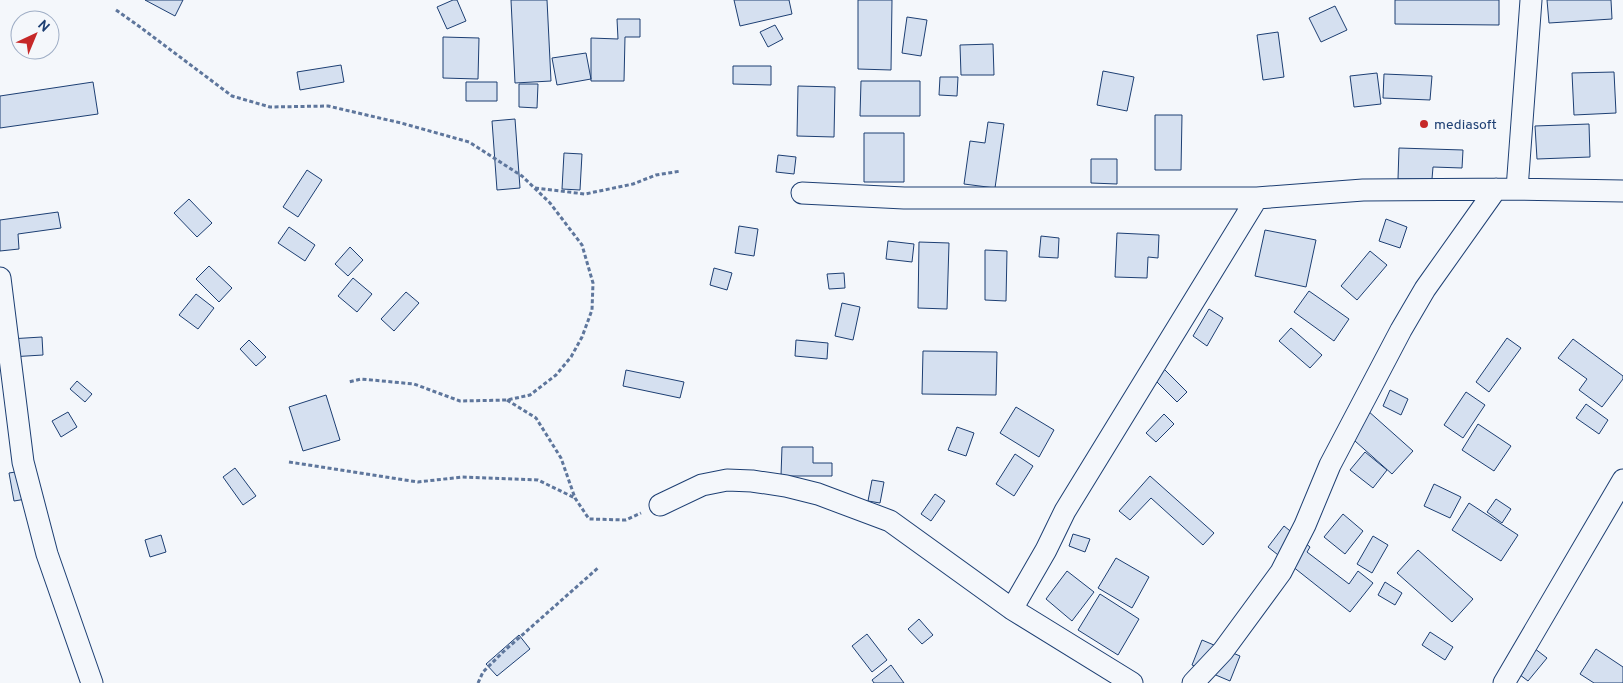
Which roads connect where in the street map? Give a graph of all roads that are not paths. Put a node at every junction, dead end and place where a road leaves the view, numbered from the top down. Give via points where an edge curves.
1 (1532, 0) edge
2 (1506, 189) junction
3 (1623, 191) edge
4 (802, 193) dead end
5 (1257, 198) junction
6 (0, 278) edge
7 (1623, 480) edge
8 (660, 505) road end
9 (1012, 609) junction
10 (92, 683) edge
11 (1132, 683) edge
12 (1193, 683) edge
13 (1504, 683) edge

1 - 2 street
2 - 3 street
2 - 5 street via 1363,190
2 - 12 street via 1425,289 1330,465 1281,572 1223,651
4 - 5 street via 904,198
5 - 9 street via 1065,510
6 - 10 street via 23,462 47,554
7 - 13 street
8 - 9 street via 702,485 727,480 786,486 818,494 890,521
9 - 11 street

